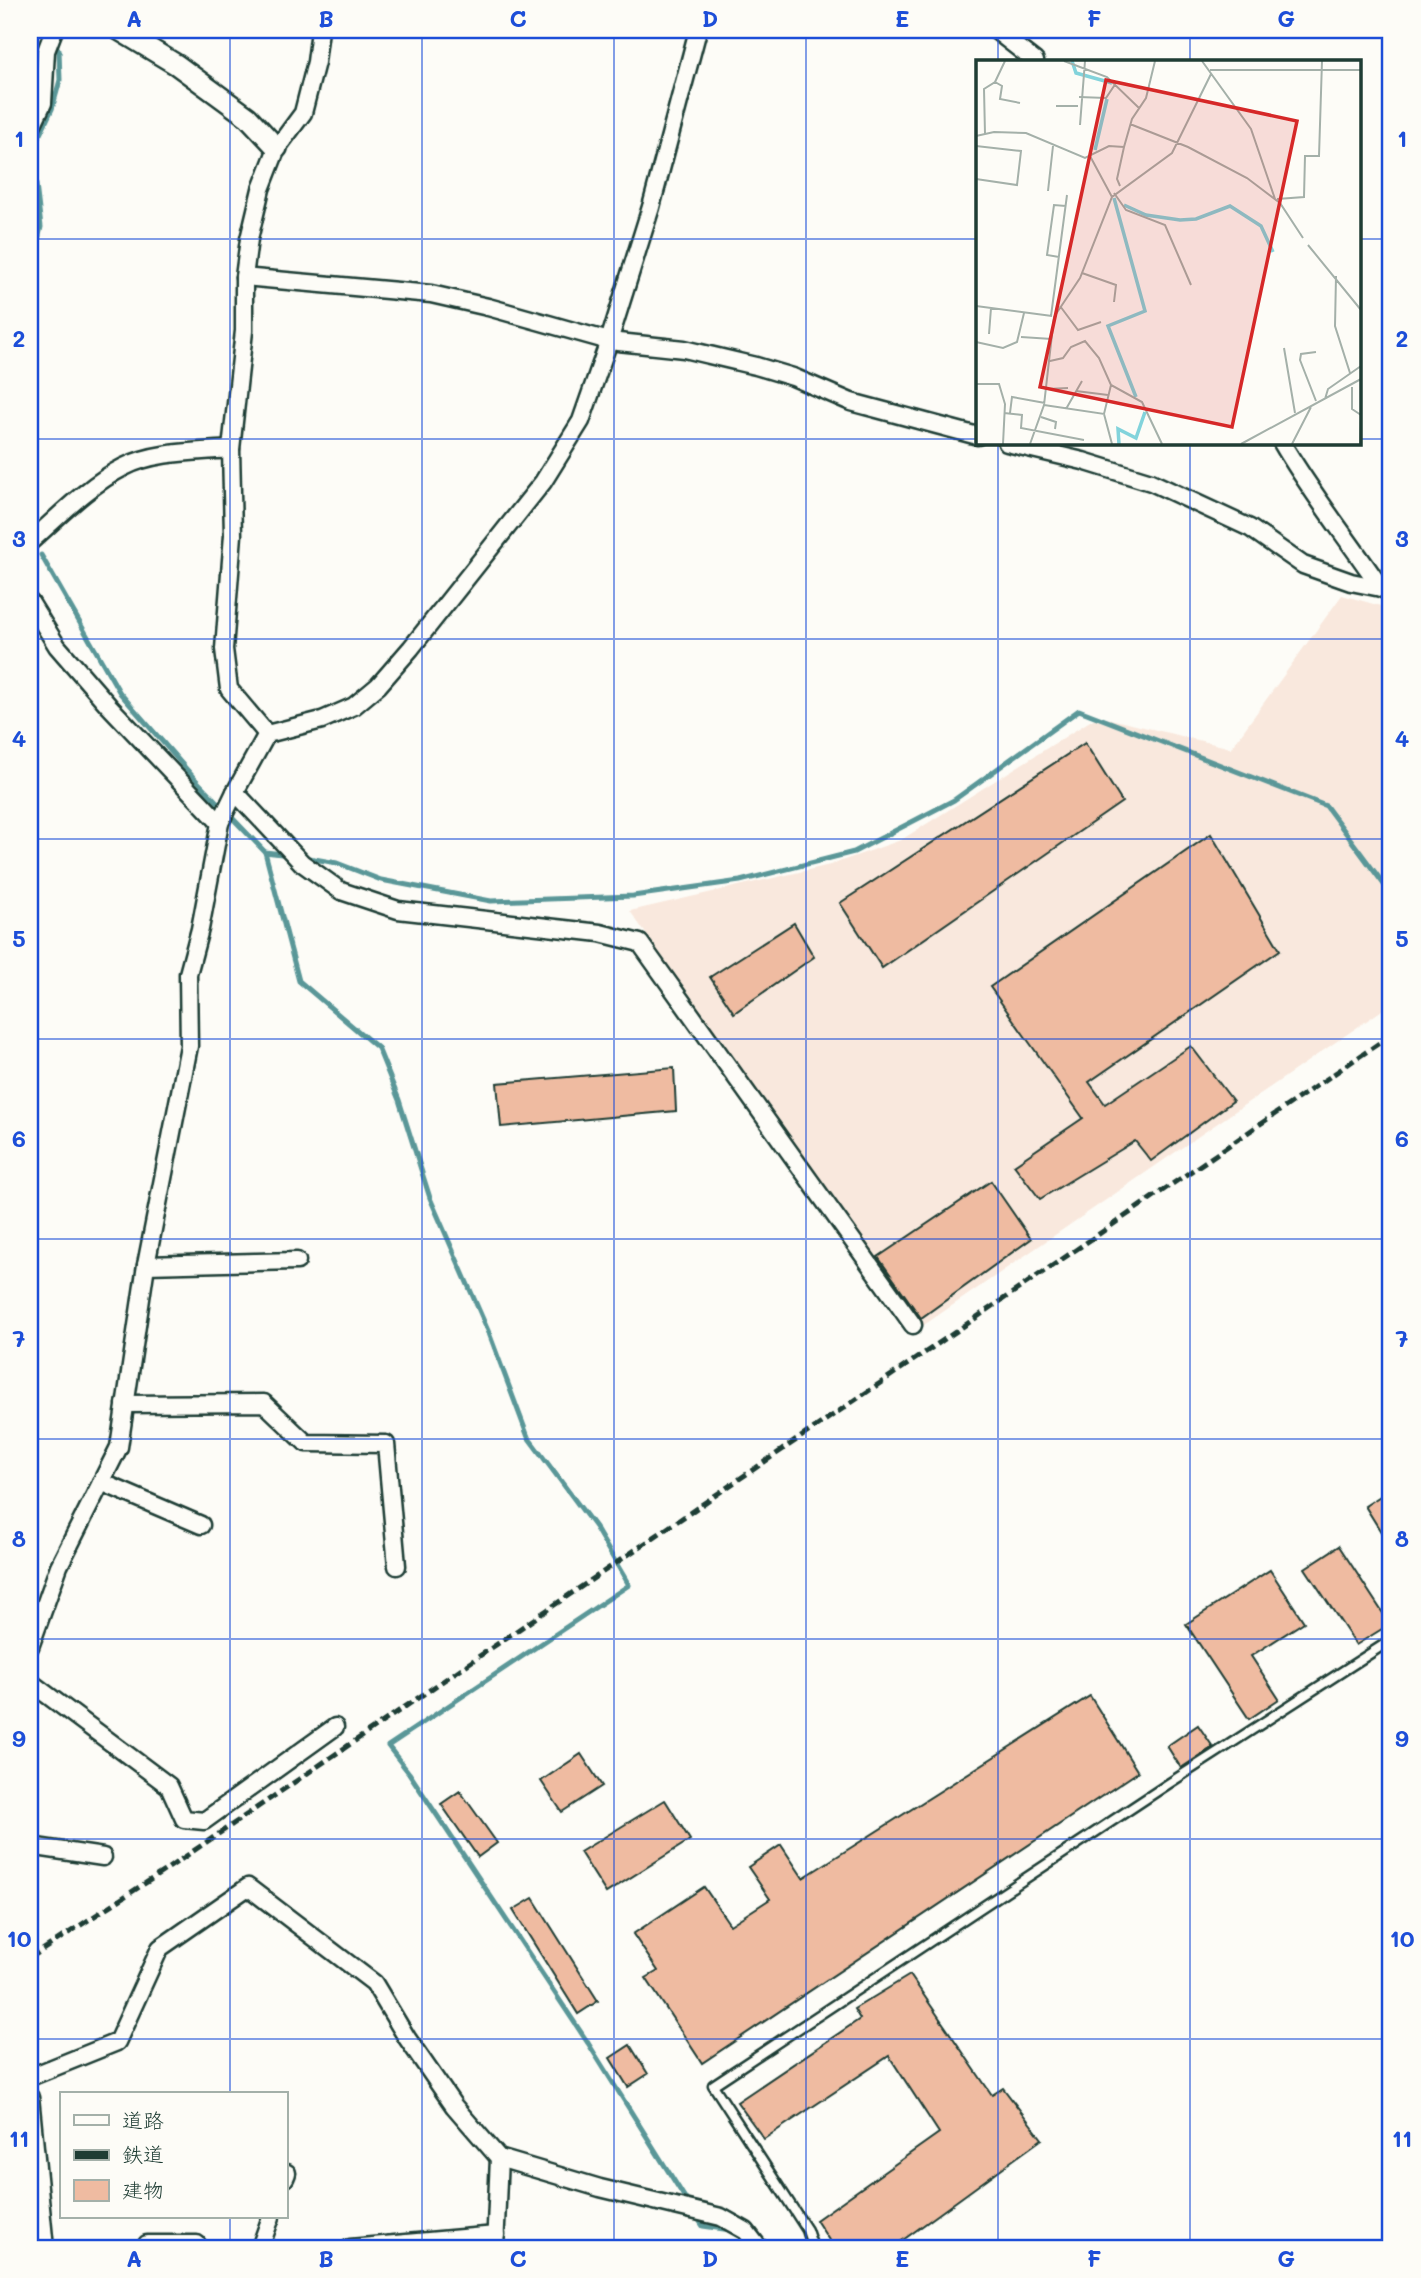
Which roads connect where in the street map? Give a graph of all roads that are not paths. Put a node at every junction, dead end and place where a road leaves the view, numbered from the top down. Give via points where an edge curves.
1 (54, 30) edge
2 (119, 30) edge
3 (320, 30) edge
4 (698, 30) edge
5 (995, 30) edge
6 (1034, 60) edge
7 (30, 130) edge
8 (277, 148) junction
9 (244, 277) junction
10 (609, 341) junction
11 (976, 435) edge
12 (1011, 444) edge
13 (1283, 444) edge
14 (231, 449) junction
15 (30, 542) edge
16 (1388, 589) edge
17 (30, 602) edge
18 (267, 734) junction
19 (235, 792) junction
20 (220, 823) junction
21 (298, 1261) dead end
22 (146, 1265) junction
23 (913, 1325) dead end
24 (125, 1405) junction
25 (102, 1482) junction
26 (201, 1525) dead end
27 (397, 1566) dead end
28 (1391, 1640) edge
29 (30, 1647) edge
30 (30, 1682) edge
31 (335, 1727) dead end
32 (30, 1846) edge
33 (103, 1857) dead end
34 (30, 2077) edge
35 (30, 2097) edge
36 (499, 2158) junction
37 (271, 2218) edge
38 (495, 2241) edge
39 (197, 2245) dead end
40 (45, 2248) edge
41 (146, 2248) edge
42 (260, 2248) edge
43 (350, 2248) edge
44 (760, 2248) edge
45 (813, 2248) edge

1 - 7 street via 46,51 43,103
2 - 8 street via 248,117
3 - 8 street via 303,113
4 - 10 street via 651,207
5 - 6 street
8 - 9 street via 261,189
9 - 10 street via 431,294
9 - 14 street via 244,331
10 - 11 street via 684,349 756,366 851,401
10 - 18 street via 581,421 543,482 411,648 354,706 323,720
12 - 16 street via 1151,482 1251,528 1303,565
13 - 16 street via 1301,476
14 - 15 street via 158,456 124,467 78,498
14 - 18 street via 233,535 224,649 229,689
17 - 20 street via 57,646 108,706
18 - 19 street
19 - 20 street
19 - 23 street via 302,863 341,891 398,910 600,933 640,943
20 - 22 street via 188,974 189,1046
21 - 22 street
22 - 24 street
24 - 25 street via 119,1447
24 - 27 street via 264,1403 306,1443 386,1444
25 - 26 street
25 - 29 street via 59,1566
28 - 45 lane via 713,2085 807,2230
30 - 31 street via 169,1786 184,1819 204,1821
32 - 33 street
34 - 36 street via 117,2042 160,1948 248,1887 374,1983 454,2106
35 - 40 street
36 - 38 street
36 - 44 street via 721,2217 746,2231
37 - 42 street
38 - 43 street
39 - 41 street via 146,2244

